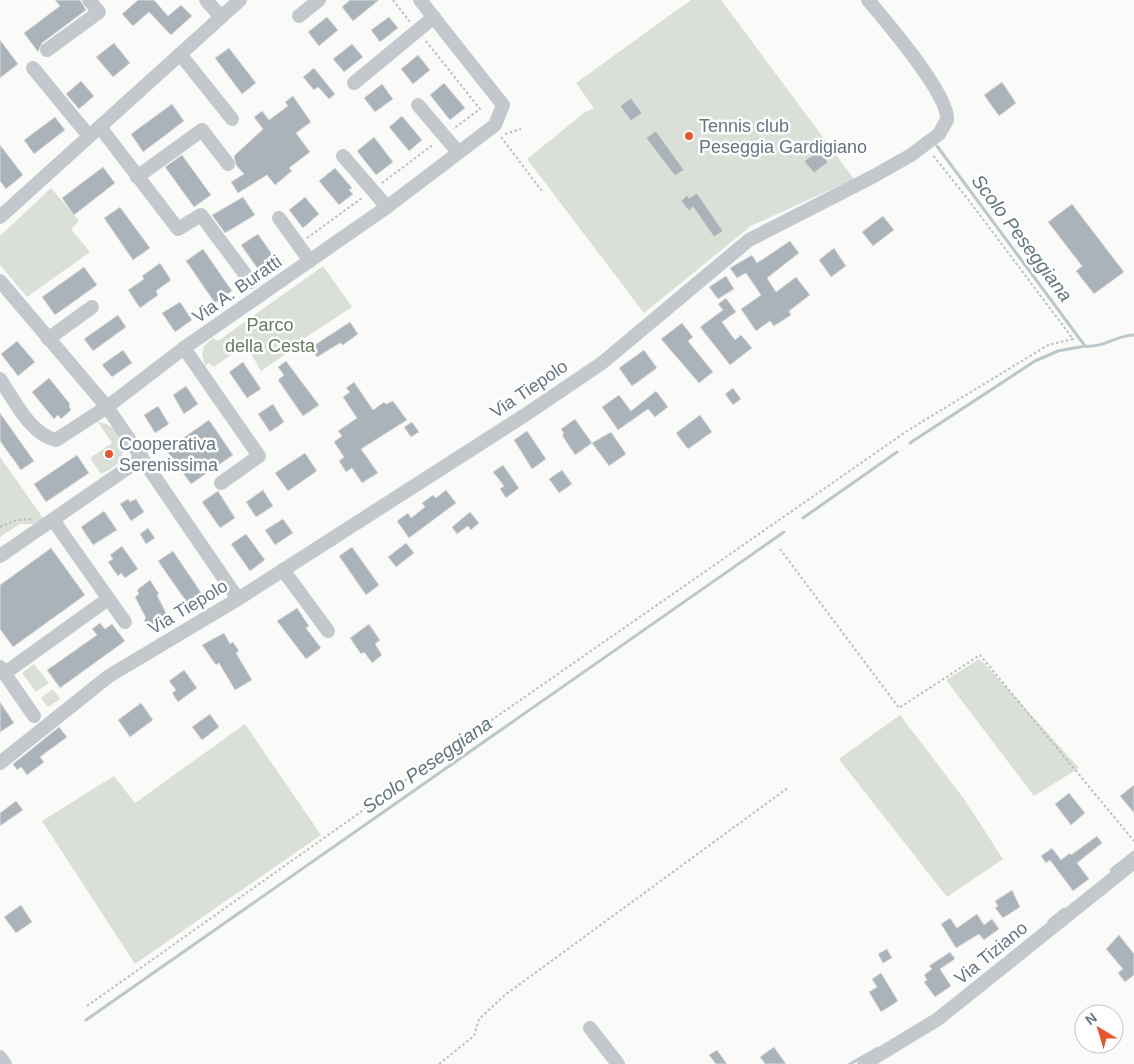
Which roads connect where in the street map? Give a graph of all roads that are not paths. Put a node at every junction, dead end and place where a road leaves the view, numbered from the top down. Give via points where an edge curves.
1 (89, 0) edge
2 (206, 0) edge
3 (240, 0) edge
4 (319, 0) edge
5 (420, 0) edge
6 (868, 0) edge
7 (221, 16) junction
8 (300, 16) dead end
9 (434, 17) junction
10 (47, 50) dead end
11 (180, 54) junction
12 (32, 68) dead end
13 (354, 83) dead end
14 (418, 104) dead end
15 (232, 119) dead end
16 (100, 127) junction
17 (84, 130) dead end
18 (458, 152) junction
19 (343, 156) dead end
20 (228, 164) dead end
21 (137, 177) junction
22 (387, 207) junction
23 (0, 218) edge
24 (279, 218) dead end
25 (310, 261) junction
26 (0, 281) edge
27 (251, 282) dead end
28 (92, 307) dead end
29 (48, 339) junction
30 (184, 348) junction
31 (0, 379) edge
32 (106, 408) junction
33 (142, 458) junction
34 (221, 483) dead end
35 (53, 520) junction
36 (0, 556) edge
37 (283, 570) junction
38 (238, 598) junction
39 (108, 599) junction
40 (124, 622) dead end
41 (328, 631) dead end
42 (2, 670) edge
43 (34, 716) dead end
44 (0, 763) edge
45 (1134, 862) edge
46 (590, 1028) dead end
47 (0, 1057) edge
48 (5, 1064) edge
49 (618, 1064) edge
50 (864, 1064) edge

1 - 10 street via 99,12
2 - 7 street
3 - 7 street
4 - 8 street
5 - 9 street, Via A. Buratti
6 - 37 street, Via Tiepolo via 903,43 947,107 948,120 944,127 922,146 874,176 749,240 602,363
7 - 11 street
9 - 13 street
9 - 18 street, Via A. Buratti via 503,105 495,125
11 - 15 street
11 - 16 street
12 - 17 street
14 - 18 street
16 - 21 street
16 - 23 street
18 - 22 street, Via A. Buratti
19 - 22 street
20 - 21 street via 202,130
21 - 27 street via 178,229 201,214
22 - 25 street, Via A. Buratti
24 - 25 street, Via A. Buratti
25 - 30 street, Via A. Buratti
26 - 29 street
28 - 29 street
29 - 32 street
30 - 32 street, Via A. Buratti
30 - 34 street, Via A. Buratti via 259,456
31 - 32 street, Via A. Buratti via 34,428 47,438 56,440
32 - 33 street
33 - 35 street
33 - 38 street
35 - 36 street
35 - 39 street
37 - 38 street, Via Tiepolo
37 - 41 street
38 - 44 street, Via Tiepolo via 109,676
39 - 40 street
39 - 42 street
42 - 43 street
45 - 50 street, Via Tiziano via 938,1019
46 - 49 street
47 - 48 street

